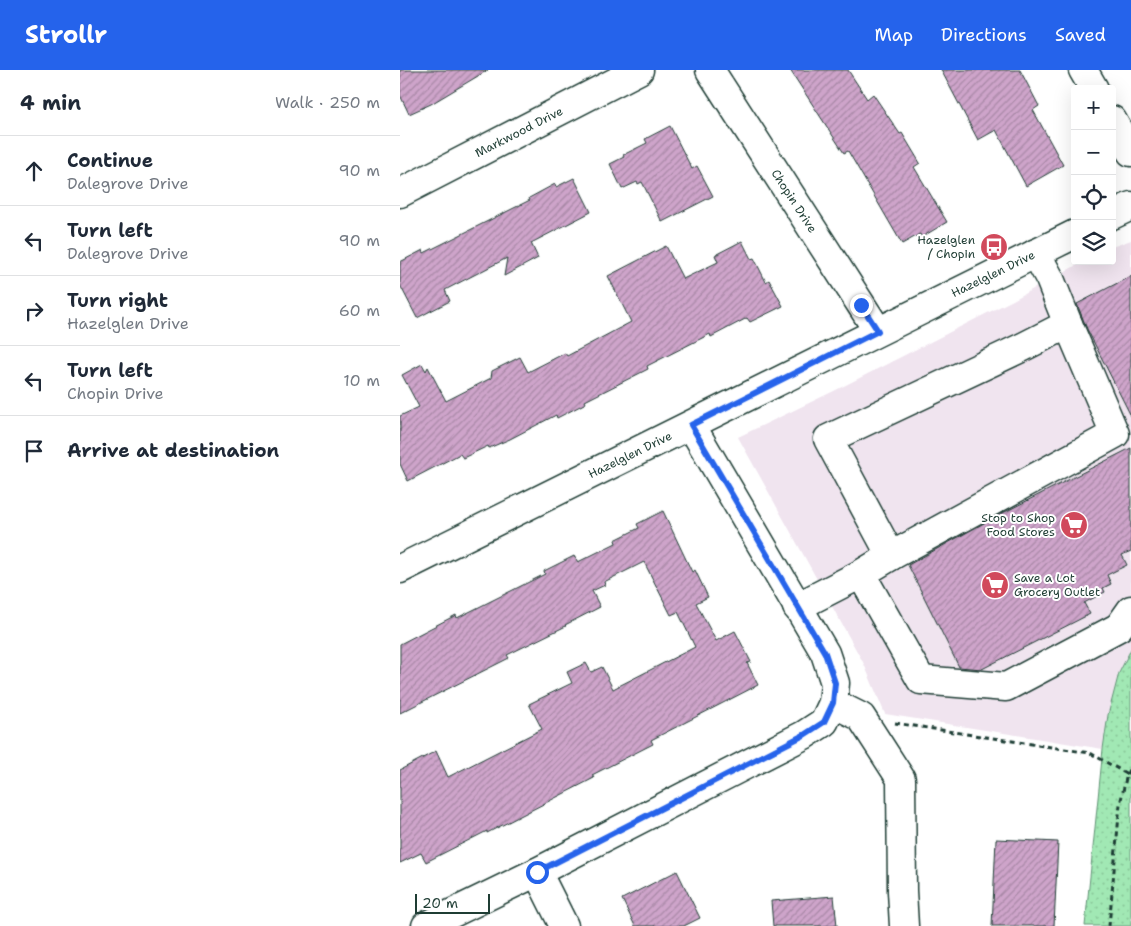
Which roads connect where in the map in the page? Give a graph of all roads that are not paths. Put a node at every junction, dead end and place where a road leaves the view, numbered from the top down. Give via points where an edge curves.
1 (639, 70) edge
2 (710, 70) edge
3 (1083, 70) edge
4 (1092, 85) edge
5 (1116, 127) edge
6 (1131, 152) edge
7 (400, 194) edge
8 (1131, 206) edge
9 (1116, 213) edge
10 (1071, 236) edge
11 (1036, 253) junction
12 (1068, 324) junction
13 (878, 331) junction
14 (691, 425) junction
15 (892, 556) junction
16 (400, 569) edge
17 (861, 574) junction
18 (798, 607) junction
19 (1131, 610) edge
20 (833, 703) junction
21 (537, 872) junction
22 (426, 926) edge
23 (564, 926) edge
24 (904, 926) edge

1 - 7 street, Markwood Drive
2 - 13 street, Chopin Drive
3 - 4 street
5 - 6 street
8 - 9 street
10 - 11 street, Hazelglen Drive
11 - 12 street
11 - 13 street, Hazelglen Drive
12 - 15 street via 1115,434
12 - 15 street via 828,439
13 - 14 street, Hazelglen Drive
14 - 16 street, Hazelglen Drive
14 - 18 street
15 - 17 street
17 - 18 street
17 - 19 street via 921,680 1006,687 1119,627
18 - 20 street via 825,653 835,683
20 - 21 street via 824,722 804,735
20 - 24 street via 861,717 901,779
21 - 22 street
21 - 23 street

